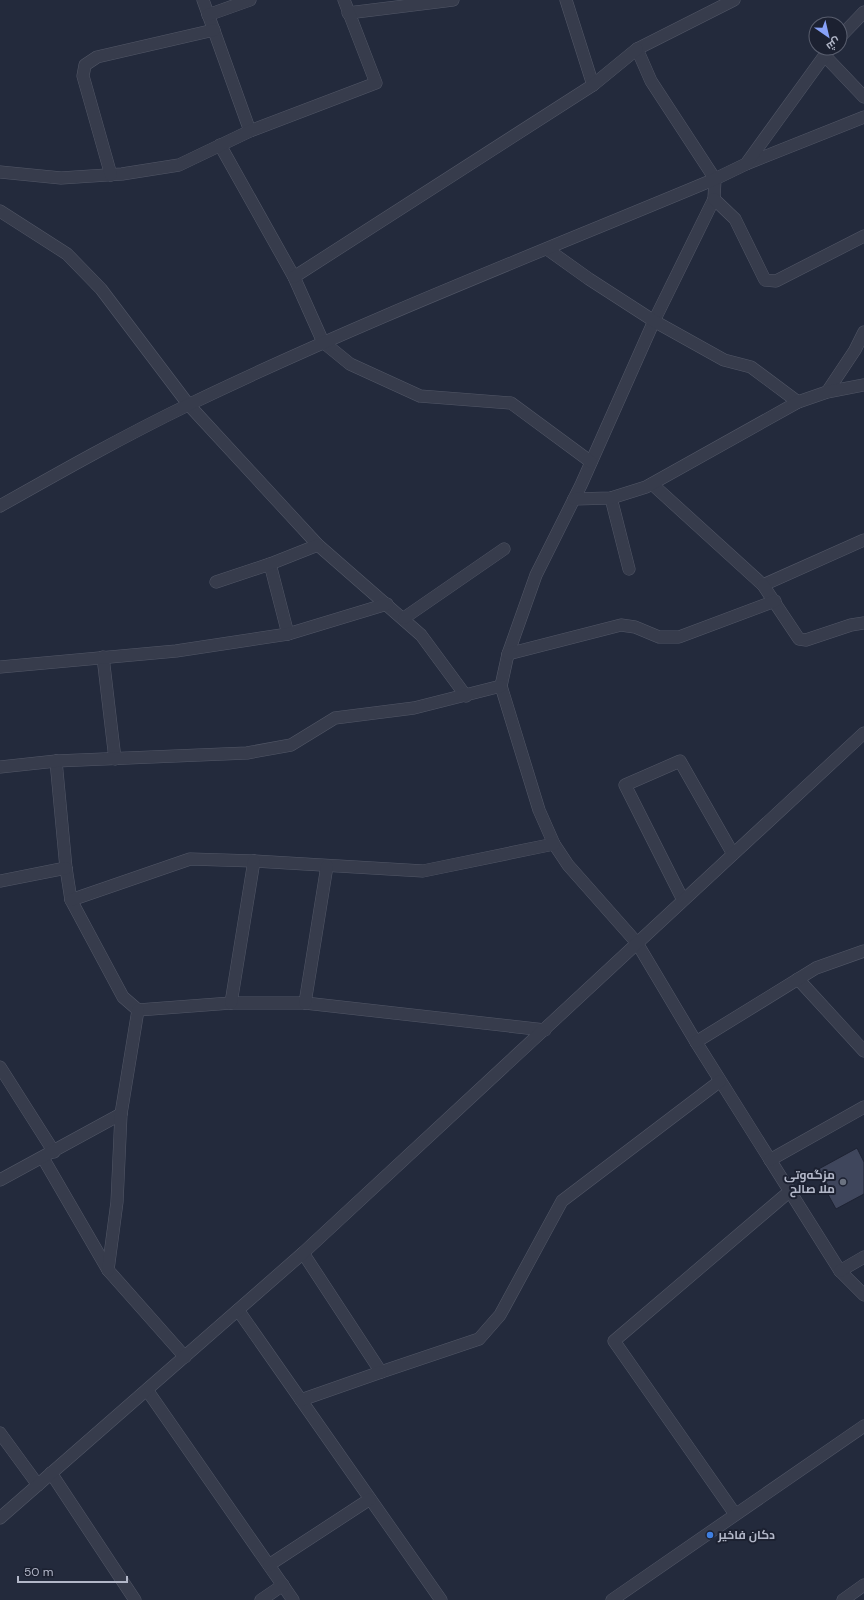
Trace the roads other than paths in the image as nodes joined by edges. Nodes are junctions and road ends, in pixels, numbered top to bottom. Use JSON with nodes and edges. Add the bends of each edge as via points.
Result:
{"nodes":[{"id":1,"x":203,"y":0,"type":"edge"},
{"id":2,"x":250,"y":0,"type":"edge"},
{"id":3,"x":344,"y":0,"type":"edge"},
{"id":4,"x":453,"y":0,"type":"edge"},
{"id":5,"x":566,"y":0,"type":"edge"},
{"id":6,"x":734,"y":0,"type":"edge"},
{"id":7,"x":864,"y":12,"type":"edge"},
{"id":8,"x":348,"y":13,"type":"junction"},
{"id":9,"x":208,"y":15,"type":"junction"},
{"id":10,"x":848,"y":29,"type":"edge"},
{"id":11,"x":214,"y":30,"type":"junction"},
{"id":12,"x":637,"y":50,"type":"junction"},
{"id":13,"x":825,"y":56,"type":"edge"},
{"id":14,"x":831,"y":56,"type":"edge"},
{"id":15,"x":592,"y":84,"type":"junction"},
{"id":16,"x":864,"y":97,"type":"edge"},
{"id":17,"x":864,"y":117,"type":"edge"},
{"id":18,"x":250,"y":131,"type":"junction"},
{"id":19,"x":220,"y":145,"type":"junction"},
{"id":20,"x":746,"y":164,"type":"junction"},
{"id":21,"x":0,"y":172,"type":"edge"},
{"id":22,"x":111,"y":175,"type":"junction"},
{"id":23,"x":714,"y":179,"type":"junction"},
{"id":24,"x":714,"y":199,"type":"junction"},
{"id":25,"x":0,"y":211,"type":"edge"},
{"id":26,"x":864,"y":236,"type":"edge"},
{"id":27,"x":547,"y":249,"type":"junction"},
{"id":28,"x":294,"y":277,"type":"junction"},
{"id":29,"x":654,"y":321,"type":"junction"},
{"id":30,"x":864,"y":332,"type":"edge"},
{"id":31,"x":323,"y":342,"type":"junction"},
{"id":32,"x":864,"y":385,"type":"edge"},
{"id":33,"x":827,"y":392,"type":"junction"},
{"id":34,"x":798,"y":402,"type":"junction"},
{"id":35,"x":188,"y":404,"type":"junction"},
{"id":36,"x":591,"y":462,"type":"junction"},
{"id":37,"x":652,"y":484,"type":"junction"},
{"id":38,"x":611,"y":498,"type":"junction"},
{"id":39,"x":574,"y":499,"type":"junction"},
{"id":40,"x":0,"y":506,"type":"edge"},
{"id":41,"x":864,"y":540,"type":"edge"},
{"id":42,"x":318,"y":545,"type":"junction"},
{"id":43,"x":504,"y":549,"type":"dead end"},
{"id":44,"x":270,"y":564,"type":"junction"},
{"id":45,"x":629,"y":569,"type":"dead end"},
{"id":46,"x":216,"y":582,"type":"dead end"},
{"id":47,"x":763,"y":585,"type":"junction"},
{"id":48,"x":775,"y":601,"type":"junction"},
{"id":49,"x":387,"y":604,"type":"junction"},
{"id":50,"x":404,"y":618,"type":"junction"},
{"id":51,"x":864,"y":623,"type":"edge"},
{"id":52,"x":288,"y":634,"type":"junction"},
{"id":53,"x":508,"y":654,"type":"junction"},
{"id":54,"x":103,"y":657,"type":"junction"},
{"id":55,"x":0,"y":667,"type":"edge"},
{"id":56,"x":500,"y":686,"type":"junction"},
{"id":57,"x":466,"y":696,"type":"junction"},
{"id":58,"x":864,"y":733,"type":"edge"},
{"id":59,"x":114,"y":759,"type":"junction"},
{"id":60,"x":56,"y":761,"type":"junction"},
{"id":61,"x":0,"y":767,"type":"edge"},
{"id":62,"x":554,"y":844,"type":"junction"},
{"id":63,"x":733,"y":854,"type":"junction"},
{"id":64,"x":254,"y":861,"type":"junction"},
{"id":65,"x":327,"y":866,"type":"junction"},
{"id":66,"x":66,"y":868,"type":"junction"},
{"id":67,"x":0,"y":881,"type":"edge"},
{"id":68,"x":71,"y":900,"type":"junction"},
{"id":69,"x":683,"y":900,"type":"junction"},
{"id":70,"x":637,"y":943,"type":"junction"},
{"id":71,"x":864,"y":951,"type":"edge"},
{"id":72,"x":798,"y":979,"type":"junction"},
{"id":73,"x":231,"y":1003,"type":"junction"},
{"id":74,"x":305,"y":1003,"type":"junction"},
{"id":75,"x":138,"y":1010,"type":"junction"},
{"id":76,"x":545,"y":1030,"type":"junction"},
{"id":77,"x":696,"y":1042,"type":"junction"},
{"id":78,"x":864,"y":1051,"type":"edge"},
{"id":79,"x":0,"y":1067,"type":"edge"},
{"id":80,"x":720,"y":1081,"type":"junction"},
{"id":81,"x":864,"y":1107,"type":"edge"},
{"id":82,"x":121,"y":1114,"type":"junction"},
{"id":83,"x":48,"y":1155,"type":"junction"},
{"id":84,"x":770,"y":1160,"type":"junction"},
{"id":85,"x":0,"y":1180,"type":"edge"},
{"id":86,"x":790,"y":1191,"type":"junction"},
{"id":87,"x":303,"y":1253,"type":"junction"},
{"id":88,"x":864,"y":1257,"type":"edge"},
{"id":89,"x":108,"y":1270,"type":"junction"},
{"id":90,"x":840,"y":1271,"type":"junction"},
{"id":91,"x":864,"y":1295,"type":"edge"},
{"id":92,"x":238,"y":1310,"type":"junction"},
{"id":93,"x":184,"y":1357,"type":"junction"},
{"id":94,"x":381,"y":1372,"type":"junction"},
{"id":95,"x":147,"y":1390,"type":"junction"},
{"id":96,"x":301,"y":1400,"type":"junction"},
{"id":97,"x":864,"y":1426,"type":"edge"},
{"id":98,"x":0,"y":1433,"type":"edge"},
{"id":99,"x":51,"y":1473,"type":"junction"},
{"id":100,"x":38,"y":1485,"type":"junction"},
{"id":101,"x":370,"y":1499,"type":"junction"},
{"id":102,"x":735,"y":1514,"type":"junction"},
{"id":103,"x":0,"y":1518,"type":"edge"},
{"id":104,"x":269,"y":1565,"type":"junction"},
{"id":105,"x":282,"y":1585,"type":"junction"},
{"id":106,"x":864,"y":1585,"type":"edge"},
{"id":107,"x":135,"y":1600,"type":"edge"},
{"id":108,"x":261,"y":1600,"type":"edge"},
{"id":109,"x":293,"y":1600,"type":"edge"},
{"id":110,"x":441,"y":1600,"type":"edge"},
{"id":111,"x":612,"y":1600,"type":"edge"},
{"id":112,"x":843,"y":1600,"type":"edge"}],
"edges":[{"from":1,"to":9,"type":"street"},
{"from":2,"to":9,"type":"street"},
{"from":3,"to":8,"type":"street"},
{"from":4,"to":8,"type":"street"},
{"from":5,"to":15,"type":"street"},
{"from":6,"to":12,"type":"street"},
{"from":7,"to":10,"type":"street"},
{"from":8,"to":18,"type":"street","via":[[376,83]]},
{"from":9,"to":11,"type":"street"},
{"from":11,"to":18,"type":"street"},
{"from":11,"to":22,"type":"street","via":[[97,57],[85,65],[83,76]]},
{"from":12,"to":15,"type":"street"},
{"from":12,"to":23,"type":"street","via":[[651,81]]},
{"from":13,"to":20,"type":"street"},
{"from":14,"to":16,"type":"street"},
{"from":15,"to":28,"type":"street"},
{"from":17,"to":20,"type":"street"},
{"from":18,"to":19,"type":"street"},
{"from":19,"to":22,"type":"street","via":[[180,165]]},
{"from":19,"to":28,"type":"street"},
{"from":20,"to":23,"type":"street"},
{"from":21,"to":22,"type":"street","via":[[61,178]]},
{"from":23,"to":24,"type":"street"},
{"from":23,"to":27,"type":"street"},
{"from":24,"to":26,"type":"street","via":[[735,219],[765,280],[776,281]]},
{"from":24,"to":29,"type":"street"},
{"from":25,"to":35,"type":"street","via":[[67,254],[101,289]]},
{"from":27,"to":29,"type":"street"},
{"from":27,"to":31,"type":"street"},
{"from":28,"to":31,"type":"street"},
{"from":29,"to":34,"type":"street","via":[[724,360],[751,367]]},
{"from":29,"to":36,"type":"street"},
{"from":30,"to":33,"type":"street"},
{"from":31,"to":35,"type":"street"},
{"from":31,"to":36,"type":"street","via":[[350,364],[420,396],[511,403]]},
{"from":32,"to":33,"type":"street"},
{"from":33,"to":34,"type":"street"},
{"from":34,"to":37,"type":"street"},
{"from":35,"to":40,"type":"street","via":[[130,433]]},
{"from":35,"to":42,"type":"street"},
{"from":36,"to":39,"type":"street"},
{"from":37,"to":38,"type":"street"},
{"from":37,"to":47,"type":"street"},
{"from":38,"to":39,"type":"street"},
{"from":38,"to":45,"type":"street"},
{"from":39,"to":53,"type":"street","via":[[536,575]]},
{"from":41,"to":47,"type":"street"},
{"from":42,"to":44,"type":"street"},
{"from":42,"to":49,"type":"street"},
{"from":43,"to":50,"type":"street"},
{"from":44,"to":46,"type":"street"},
{"from":44,"to":52,"type":"street"},
{"from":47,"to":48,"type":"street"},
{"from":48,"to":51,"type":"street","via":[[798,639],[806,640],[851,624]]},
{"from":48,"to":53,"type":"street","via":[[679,637],[659,637],[634,627],[621,625]]},
{"from":49,"to":50,"type":"street"},
{"from":49,"to":52,"type":"street"},
{"from":50,"to":57,"type":"street","via":[[421,634]]},
{"from":52,"to":54,"type":"street","via":[[176,651]]},
{"from":53,"to":56,"type":"street"},
{"from":54,"to":55,"type":"street"},
{"from":54,"to":59,"type":"street"},
{"from":56,"to":57,"type":"street"},
{"from":56,"to":62,"type":"street","via":[[539,810]]},
{"from":57,"to":59,"type":"street","via":[[414,708],[335,718],[291,745],[247,753]]},
{"from":58,"to":63,"type":"street"},
{"from":59,"to":60,"type":"street"},
{"from":60,"to":61,"type":"street"},
{"from":60,"to":66,"type":"street"},
{"from":62,"to":65,"type":"street","via":[[423,871]]},
{"from":62,"to":70,"type":"street","via":[[568,865]]},
{"from":63,"to":69,"type":"street"},
{"from":63,"to":69,"type":"street","via":[[680,761],[625,785]]},
{"from":64,"to":65,"type":"street"},
{"from":64,"to":68,"type":"street","via":[[190,859]]},
{"from":64,"to":73,"type":"street"},
{"from":65,"to":74,"type":"street"},
{"from":66,"to":67,"type":"street"},
{"from":66,"to":68,"type":"street"},
{"from":68,"to":75,"type":"street","via":[[123,997]]},
{"from":69,"to":70,"type":"street"},
{"from":70,"to":76,"type":"street"},
{"from":70,"to":77,"type":"street"},
{"from":71,"to":72,"type":"street","via":[[816,968]]},
{"from":72,"to":77,"type":"street"},
{"from":72,"to":78,"type":"street"},
{"from":73,"to":74,"type":"street"},
{"from":73,"to":75,"type":"street"},
{"from":74,"to":76,"type":"street"},
{"from":75,"to":82,"type":"street"},
{"from":76,"to":87,"type":"street"},
{"from":77,"to":80,"type":"street"},
{"from":79,"to":83,"type":"street"},
{"from":80,"to":84,"type":"street"},
{"from":80,"to":94,"type":"street","via":[[562,1201],[500,1315],[479,1339]]},
{"from":81,"to":84,"type":"street"},
{"from":82,"to":83,"type":"street"},
{"from":82,"to":89,"type":"street","via":[[117,1202]]},
{"from":83,"to":85,"type":"street"},
{"from":83,"to":89,"type":"street"},
{"from":84,"to":86,"type":"street"},
{"from":86,"to":90,"type":"street"},
{"from":86,"to":102,"type":"street","via":[[614,1341]]},
{"from":87,"to":92,"type":"street"},
{"from":87,"to":94,"type":"street"},
{"from":88,"to":90,"type":"street"},
{"from":89,"to":93,"type":"street"},
{"from":90,"to":91,"type":"street"},
{"from":92,"to":93,"type":"street"},
{"from":92,"to":96,"type":"street"},
{"from":93,"to":95,"type":"street"},
{"from":94,"to":96,"type":"street"},
{"from":95,"to":99,"type":"street"},
{"from":95,"to":104,"type":"street"},
{"from":96,"to":101,"type":"street"},
{"from":97,"to":102,"type":"street"},
{"from":98,"to":100,"type":"street"},
{"from":99,"to":100,"type":"street"},
{"from":99,"to":107,"type":"street"},
{"from":100,"to":103,"type":"street"},
{"from":101,"to":104,"type":"street"},
{"from":101,"to":110,"type":"street"},
{"from":102,"to":111,"type":"street"},
{"from":104,"to":105,"type":"street"},
{"from":105,"to":108,"type":"street"},
{"from":105,"to":109,"type":"street"},
{"from":106,"to":112,"type":"street"}]}
